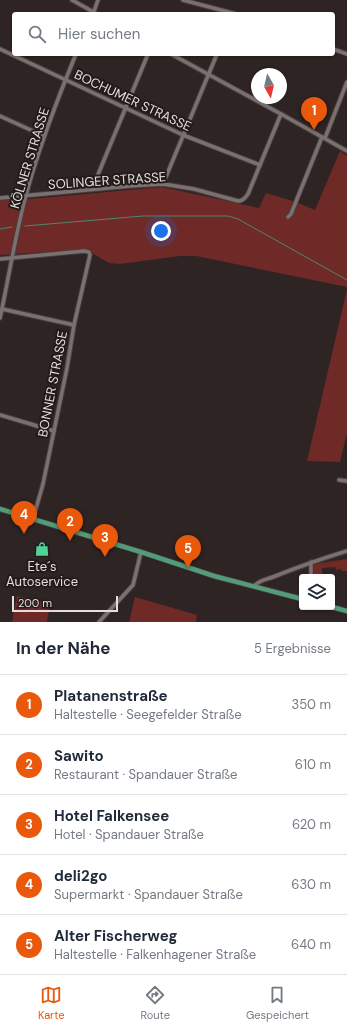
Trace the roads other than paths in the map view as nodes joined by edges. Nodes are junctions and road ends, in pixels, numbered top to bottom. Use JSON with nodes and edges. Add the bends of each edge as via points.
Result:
{"nodes":[{"id":1,"x":72,"y":0,"type":"edge"},
{"id":2,"x":98,"y":0,"type":"edge"},
{"id":3,"x":183,"y":0,"type":"edge"},
{"id":4,"x":93,"y":12,"type":"edge"},
{"id":5,"x":95,"y":12,"type":"edge"},
{"id":6,"x":227,"y":12,"type":"edge"},
{"id":7,"x":0,"y":49,"type":"edge"},
{"id":8,"x":335,"y":50,"type":"edge"},
{"id":9,"x":347,"y":54,"type":"edge"},
{"id":10,"x":12,"y":55,"type":"edge"},
{"id":11,"x":15,"y":56,"type":"edge"},
{"id":12,"x":75,"y":56,"type":"edge"},
{"id":13,"x":147,"y":56,"type":"edge"},
{"id":14,"x":174,"y":56,"type":"edge"},
{"id":15,"x":216,"y":56,"type":"edge"},
{"id":16,"x":208,"y":75,"type":"junction"},
{"id":17,"x":66,"y":80,"type":"junction"},
{"id":18,"x":347,"y":82,"type":"edge"},
{"id":19,"x":125,"y":108,"type":"junction"},
{"id":20,"x":281,"y":114,"type":"junction"},
{"id":21,"x":0,"y":116,"type":"edge"},
{"id":22,"x":183,"y":135,"type":"junction"},
{"id":23,"x":44,"y":136,"type":"junction"},
{"id":24,"x":324,"y":138,"type":"junction"},
{"id":25,"x":347,"y":151,"type":"edge"},
{"id":26,"x":260,"y":165,"type":"junction"},
{"id":27,"x":163,"y":184,"type":"junction"},
{"id":28,"x":92,"y":189,"type":"junction"},
{"id":29,"x":26,"y":196,"type":"junction"},
{"id":30,"x":0,"y":198,"type":"edge"},
{"id":31,"x":288,"y":217,"type":"dead end"},
{"id":32,"x":12,"y":258,"type":"junction"},
{"id":33,"x":0,"y":259,"type":"edge"},
{"id":34,"x":2,"y":309,"type":"junction"},
{"id":35,"x":0,"y":318,"type":"edge"},
{"id":36,"x":74,"y":325,"type":"junction"},
{"id":37,"x":0,"y":415,"type":"edge"},
{"id":38,"x":54,"y":431,"type":"junction"},
{"id":39,"x":339,"y":480,"type":"dead end"},
{"id":40,"x":347,"y":481,"type":"edge"},
{"id":41,"x":0,"y":510,"type":"edge"},
{"id":42,"x":33,"y":519,"type":"junction"},
{"id":43,"x":347,"y":551,"type":"edge"},
{"id":44,"x":142,"y":552,"type":"junction"},
{"id":45,"x":311,"y":562,"type":"junction"},
{"id":46,"x":311,"y":574,"type":"edge"},
{"id":47,"x":254,"y":586,"type":"junction"},
{"id":48,"x":299,"y":598,"type":"edge"},
{"id":49,"x":335,"y":608,"type":"edge"},
{"id":50,"x":347,"y":611,"type":"edge"},
{"id":51,"x":99,"y":622,"type":"edge"}],
"edges":[{"from":1,"to":4,"type":"street"},
{"from":2,"to":5,"type":"street"},
{"from":3,"to":6,"type":"street"},
{"from":7,"to":10,"type":"street","name":"BOCHUMER STRASSE"},
{"from":8,"to":9,"type":"street"},
{"from":11,"to":17,"type":"street","name":"BOCHUMER STRASSE"},
{"from":12,"to":17,"type":"street","name":"KÖLNER STRASSE"},
{"from":13,"to":19,"type":"street"},
{"from":14,"to":16,"type":"street"},
{"from":15,"to":16,"type":"street"},
{"from":16,"to":20,"type":"street"},
{"from":16,"to":22,"type":"street"},
{"from":17,"to":19,"type":"street","name":"BOCHUMER STRASSE"},
{"from":17,"to":23,"type":"street","name":"KÖLNER STRASSE"},
{"from":18,"to":24,"type":"street"},
{"from":19,"to":22,"type":"street","name":"BOCHUMER STRASSE"},
{"from":19,"to":28,"type":"street"},
{"from":20,"to":24,"type":"street"},
{"from":20,"to":26,"type":"street"},
{"from":21,"to":23,"type":"street"},
{"from":22,"to":26,"type":"street","name":"BOCHUMER STRASSE"},
{"from":22,"to":27,"type":"street"},
{"from":23,"to":29,"type":"street","name":"KÖLNER STRASSE"},
{"from":24,"to":25,"type":"street"},
{"from":24,"to":31,"type":"street"},
{"from":26,"to":27,"type":"street","name":"SOLINGER STRASSE","via":[[248,194],[242,201]]},
{"from":27,"to":28,"type":"street","name":"SOLINGER STRASSE"},
{"from":28,"to":29,"type":"street","name":"SOLINGER STRASSE"},
{"from":29,"to":30,"type":"street","name":"SOLINGER STRASSE"},
{"from":29,"to":32,"type":"street","name":"KÖLNER STRASSE"},
{"from":32,"to":33,"type":"street"},
{"from":32,"to":34,"type":"street","name":"KÖLNER STRASSE"},
{"from":32,"to":36,"type":"street","name":"BONNER STRASSE","via":[[89,252]]},
{"from":34,"to":35,"type":"street","name":"KÖLNER STRASSE"},
{"from":34,"to":36,"type":"street"},
{"from":36,"to":38,"type":"street","name":"BONNER STRASSE"},
{"from":37,"to":38,"type":"street"},
{"from":38,"to":42,"type":"street","name":"BONNER STRASSE"},
{"from":39,"to":40,"type":"street"},
{"from":41,"to":42,"type":"main road"},
{"from":42,"to":44,"type":"main road"},
{"from":43,"to":45,"type":"street"},
{"from":44,"to":47,"type":"main road","via":[[214,576]]},
{"from":44,"to":51,"type":"street","via":[[133,585]]},
{"from":45,"to":46,"type":"street"},
{"from":45,"to":47,"type":"street","via":[[258,582]]},
{"from":47,"to":48,"type":"main road"},
{"from":49,"to":50,"type":"main road"}]}
